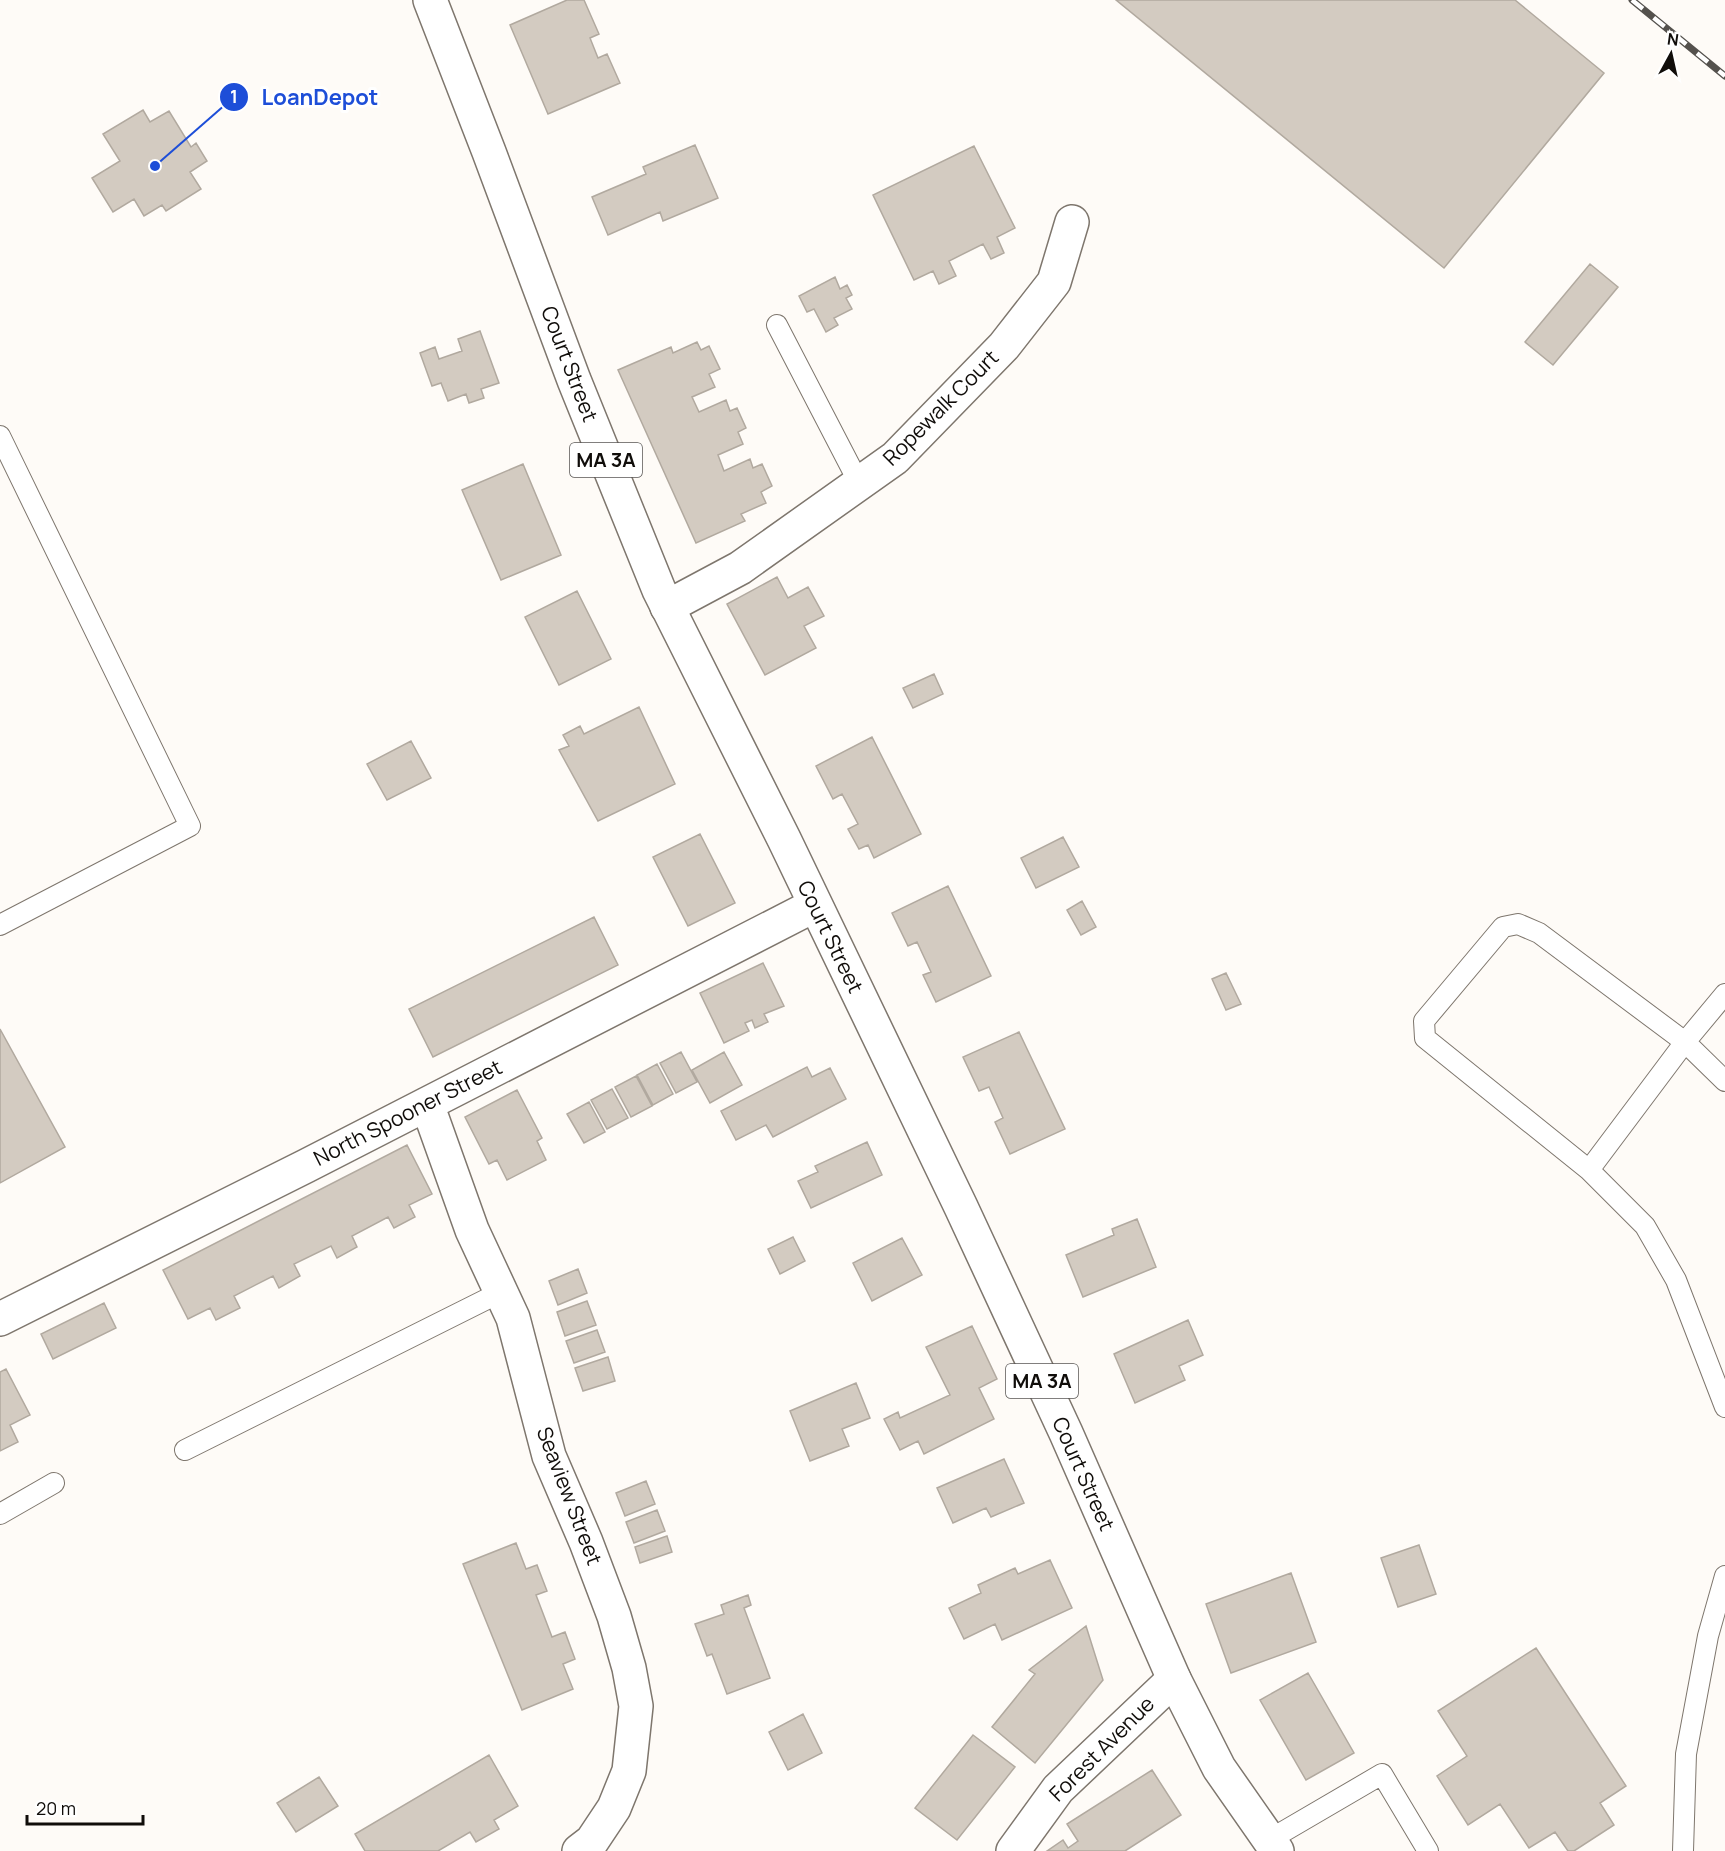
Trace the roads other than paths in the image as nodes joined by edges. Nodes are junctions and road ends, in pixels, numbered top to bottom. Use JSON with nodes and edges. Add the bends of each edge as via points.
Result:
{"nodes":[{"id":1,"x":430,"y":0,"type":"edge"},
{"id":2,"x":1072,"y":222,"type":"dead end"},
{"id":3,"x":777,"y":325,"type":"dead end"},
{"id":4,"x":2,"y":443,"type":"edge"},
{"id":5,"x":859,"y":483,"type":"junction"},
{"id":6,"x":667,"y":607,"type":"junction"},
{"id":7,"x":815,"y":905,"type":"junction"},
{"id":8,"x":0,"y":926,"type":"edge"},
{"id":9,"x":1725,"y":994,"type":"edge"},
{"id":10,"x":1685,"y":1042,"type":"junction"},
{"id":11,"x":1725,"y":1081,"type":"edge"},
{"id":12,"x":427,"y":1104,"type":"junction"},
{"id":13,"x":1589,"y":1170,"type":"junction"},
{"id":14,"x":501,"y":1292,"type":"junction"},
{"id":15,"x":0,"y":1318,"type":"edge"},
{"id":16,"x":1725,"y":1407,"type":"edge"},
{"id":17,"x":185,"y":1450,"type":"dead end"},
{"id":18,"x":54,"y":1483,"type":"dead end"},
{"id":19,"x":0,"y":1514,"type":"edge"},
{"id":20,"x":1725,"y":1576,"type":"edge"},
{"id":21,"x":1174,"y":1679,"type":"junction"},
{"id":22,"x":1273,"y":1845,"type":"edge"},
{"id":23,"x":579,"y":1851,"type":"edge"},
{"id":24,"x":1013,"y":1851,"type":"edge"},
{"id":25,"x":1428,"y":1851,"type":"edge"},
{"id":26,"x":1683,"y":1851,"type":"edge"}],
"edges":[{"from":1,"to":6,"type":"street","name":"Court Street","number":"MA 3A","via":[[574,380]]},
{"from":2,"to":5,"type":"street","name":"Ropewalk Court","via":[[1054,282],[1004,346],[895,458]]},
{"from":3,"to":5,"type":"lane"},
{"from":4,"to":8,"type":"lane","via":[[190,826]]},
{"from":5,"to":6,"type":"street","name":"Ropewalk Court","via":[[740,568]]},
{"from":6,"to":7,"type":"street","name":"Court Street","number":"MA 3A"},
{"from":7,"to":12,"type":"street","name":"North Spooner Street"},
{"from":7,"to":21,"type":"street","name":"Court Street","number":"MA 3A","via":[[1051,1400]]},
{"from":9,"to":10,"type":"lane"},
{"from":10,"to":11,"type":"lane"},
{"from":10,"to":13,"type":"lane"},
{"from":10,"to":13,"type":"lane","via":[[1539,933],[1518,924],[1503,927],[1424,1021],[1425,1038]]},
{"from":12,"to":14,"type":"street","name":"Seaview Street","via":[[472,1230]]},
{"from":12,"to":15,"type":"street","name":"North Spooner Street"},
{"from":13,"to":16,"type":"lane","via":[[1645,1226],[1656,1244],[1676,1280]]},
{"from":14,"to":17,"type":"lane"},
{"from":14,"to":23,"type":"street","name":"Seaview Street","via":[[513,1318],[549,1456],[614,1616],[636,1706],[629,1771],[614,1808],[592,1841]]},
{"from":18,"to":19,"type":"lane"},
{"from":20,"to":26,"type":"lane","via":[[1708,1636],[1686,1754]]},
{"from":21,"to":22,"type":"street","name":"Court Street","number":"MA 3A","via":[[1219,1768]]},
{"from":21,"to":24,"type":"street","name":"Forest Avenue","via":[[1058,1789]]},
{"from":22,"to":25,"type":"lane","via":[[1382,1774]]}]}
